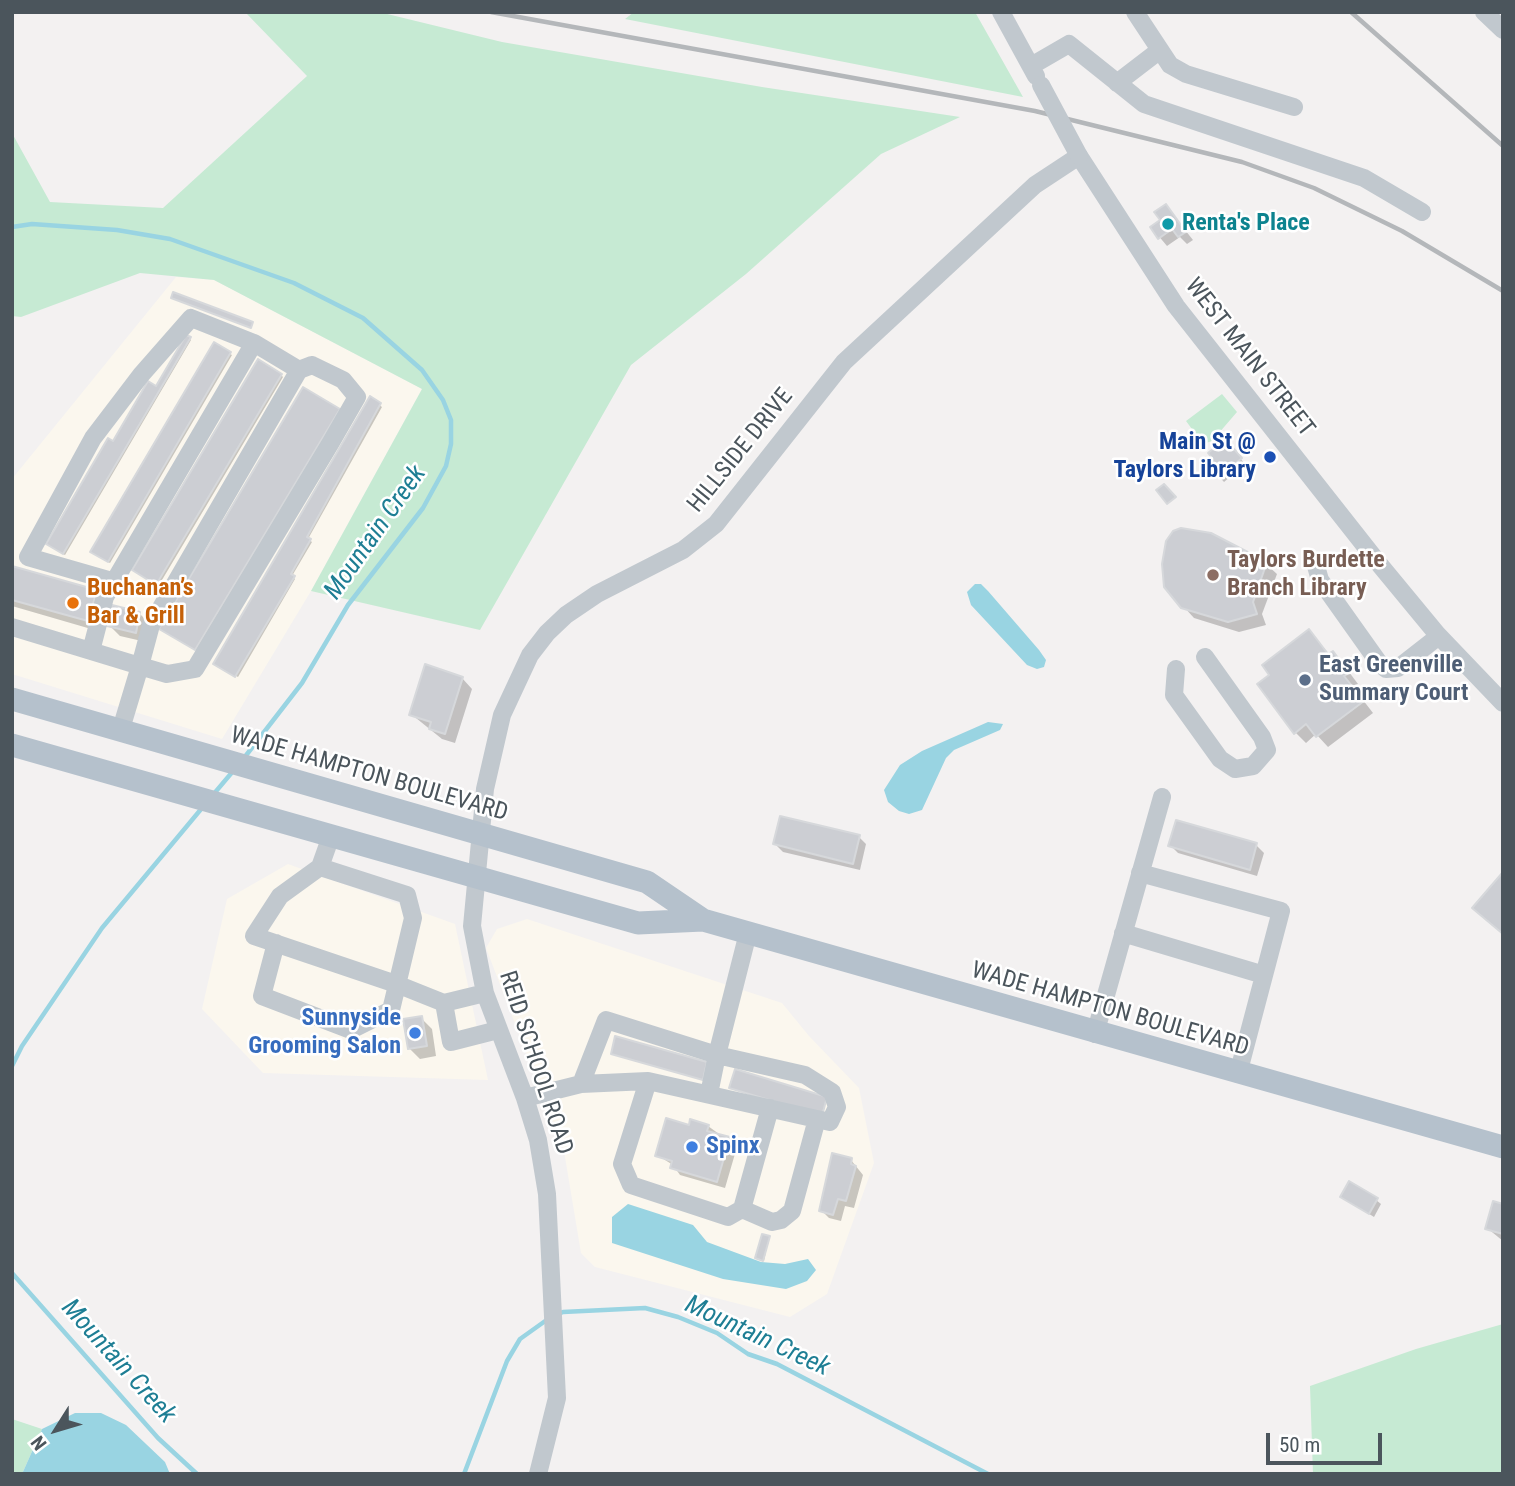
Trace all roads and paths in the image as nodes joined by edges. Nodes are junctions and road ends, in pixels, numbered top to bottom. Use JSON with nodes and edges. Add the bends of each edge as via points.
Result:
{"nodes":[{"id":1,"x":1001,"y":12,"type":"edge"},
{"id":2,"x":1135,"y":12,"type":"edge"},
{"id":3,"x":1484,"y":12,"type":"edge"},
{"id":4,"x":1502,"y":26,"type":"edge"},
{"id":5,"x":1160,"y":50,"type":"junction"},
{"id":6,"x":1031,"y":66,"type":"junction"},
{"id":7,"x":1117,"y":83,"type":"junction"},
{"id":8,"x":1293,"y":107,"type":"dead end"},
{"id":9,"x":1079,"y":156,"type":"junction"},
{"id":10,"x":1422,"y":212,"type":"dead end"},
{"id":11,"x":254,"y":343,"type":"junction"},
{"id":12,"x":299,"y":370,"type":"junction"},
{"id":13,"x":1317,"y":566,"type":"dead end"},
{"id":14,"x":115,"y":582,"type":"junction"},
{"id":15,"x":12,"y":627,"type":"edge"},
{"id":16,"x":1439,"y":636,"type":"junction"},
{"id":17,"x":91,"y":651,"type":"junction"},
{"id":18,"x":1205,"y":657,"type":"dead end"},
{"id":19,"x":140,"y":666,"type":"junction"},
{"id":20,"x":1176,"y":669,"type":"dead end"},
{"id":21,"x":12,"y":699,"type":"edge"},
{"id":22,"x":1503,"y":703,"type":"edge"},
{"id":23,"x":121,"y":729,"type":"junction"},
{"id":24,"x":12,"y":745,"type":"edge"},
{"id":25,"x":1162,"y":796,"type":"dead end"},
{"id":26,"x":480,"y":834,"type":"junction"},
{"id":27,"x":331,"y":836,"type":"junction"},
{"id":28,"x":320,"y":867,"type":"junction"},
{"id":29,"x":1140,"y":873,"type":"junction"},
{"id":30,"x":476,"y":878,"type":"junction"},
{"id":31,"x":703,"y":920,"type":"junction"},
{"id":32,"x":748,"y":933,"type":"junction"},
{"id":33,"x":1123,"y":933,"type":"junction"},
{"id":34,"x":276,"y":943,"type":"junction"},
{"id":35,"x":1264,"y":975,"type":"junction"},
{"id":36,"x":399,"y":985,"type":"junction"},
{"id":37,"x":485,"y":993,"type":"junction"},
{"id":38,"x":444,"y":1003,"type":"junction"},
{"id":39,"x":498,"y":1030,"type":"junction"},
{"id":40,"x":1095,"y":1034,"type":"junction"},
{"id":41,"x":717,"y":1055,"type":"junction"},
{"id":42,"x":1238,"y":1074,"type":"junction"},
{"id":43,"x":648,"y":1081,"type":"junction"},
{"id":44,"x":581,"y":1084,"type":"junction"},
{"id":45,"x":709,"y":1094,"type":"junction"},
{"id":46,"x":525,"y":1098,"type":"junction"},
{"id":47,"x":770,"y":1108,"type":"junction"},
{"id":48,"x":817,"y":1119,"type":"junction"},
{"id":49,"x":1503,"y":1147,"type":"edge"},
{"id":50,"x":742,"y":1209,"type":"junction"},
{"id":51,"x":538,"y":1474,"type":"edge"}],
"edges":[{"from":1,"to":6,"type":"street","name":"WEST MAIN STREET"},
{"from":2,"to":5,"type":"street"},
{"from":3,"to":4,"type":"street"},
{"from":5,"to":7,"type":"street"},
{"from":5,"to":8,"type":"street","via":[[1170,65],[1186,74]]},
{"from":6,"to":7,"type":"street","via":[[1069,44]]},
{"from":6,"to":9,"type":"street","name":"WEST MAIN STREET","bridge":true},
{"from":7,"to":10,"type":"street","via":[[1144,104],[1364,177]]},
{"from":9,"to":16,"type":"street","name":"WEST MAIN STREET","via":[[1175,306]]},
{"from":9,"to":26,"type":"street","name":"HILLSIDE DRIVE","via":[[1035,185],[844,362],[727,512],[702,536],[597,594],[547,633],[530,654],[502,715]]},
{"from":11,"to":12,"type":"street"},
{"from":11,"to":14,"type":"street"},
{"from":11,"to":14,"type":"street","via":[[191,318],[93,438],[29,557]]},
{"from":12,"to":19,"type":"street","via":[[151,625]]},
{"from":12,"to":19,"type":"street","via":[[312,365],[342,380],[357,397],[195,669],[167,674]]},
{"from":13,"to":16,"type":"street","via":[[1320,580],[1386,668],[1402,665]]},
{"from":14,"to":17,"type":"street","via":[[105,597]]},
{"from":15,"to":17,"type":"street"},
{"from":16,"to":22,"type":"street","name":"WEST MAIN STREET"},
{"from":17,"to":19,"type":"street"},
{"from":18,"to":20,"type":"street","via":[[1262,737],[1267,750],[1253,766],[1235,769],[1220,759],[1174,695]]},
{"from":19,"to":23,"type":"street"},
{"from":21,"to":23,"type":"main road","name":"WADE HAMPTON BOULEVARD"},
{"from":23,"to":26,"type":"main road","name":"WADE HAMPTON BOULEVARD"},
{"from":24,"to":27,"type":"main road","name":"WADE HAMPTON BOULEVARD"},
{"from":25,"to":29,"type":"street"},
{"from":26,"to":30,"type":"street","name":"REID SCHOOL ROAD"},
{"from":26,"to":31,"type":"main road","name":"WADE HAMPTON BOULEVARD","via":[[647,882]]},
{"from":27,"to":28,"type":"street"},
{"from":27,"to":30,"type":"main road","name":"WADE HAMPTON BOULEVARD"},
{"from":28,"to":34,"type":"street","via":[[280,897],[254,936]]},
{"from":28,"to":36,"type":"street","via":[[407,895],[413,918]]},
{"from":29,"to":33,"type":"street"},
{"from":29,"to":35,"type":"street","via":[[1281,911]]},
{"from":30,"to":31,"type":"main road","name":"WADE HAMPTON BOULEVARD","via":[[638,923]]},
{"from":30,"to":37,"type":"street","name":"REID SCHOOL ROAD","via":[[472,926]]},
{"from":31,"to":32,"type":"main road","name":"WADE HAMPTON BOULEVARD"},
{"from":32,"to":40,"type":"main road","name":"WADE HAMPTON BOULEVARD"},
{"from":32,"to":41,"type":"street"},
{"from":33,"to":35,"type":"street"},
{"from":33,"to":40,"type":"street"},
{"from":34,"to":36,"type":"street"},
{"from":34,"to":36,"type":"street","via":[[262,996],[351,1030],[391,1010]]},
{"from":35,"to":42,"type":"street"},
{"from":36,"to":38,"type":"street"},
{"from":37,"to":38,"type":"street"},
{"from":37,"to":39,"type":"street","name":"REID SCHOOL ROAD"},
{"from":38,"to":39,"type":"street","via":[[451,1042]]},
{"from":39,"to":46,"type":"street","name":"REID SCHOOL ROAD"},
{"from":40,"to":42,"type":"main road","name":"WADE HAMPTON BOULEVARD"},
{"from":41,"to":44,"type":"street","via":[[606,1020]]},
{"from":41,"to":45,"type":"street"},
{"from":41,"to":48,"type":"street","via":[[805,1074],[832,1092],[837,1107],[830,1122]]},
{"from":42,"to":49,"type":"main road","name":"WADE HAMPTON BOULEVARD"},
{"from":43,"to":44,"type":"street"},
{"from":43,"to":45,"type":"street"},
{"from":43,"to":50,"type":"street","via":[[622,1164],[631,1185],[728,1217]]},
{"from":44,"to":46,"type":"street"},
{"from":45,"to":47,"type":"street"},
{"from":46,"to":51,"type":"street","name":"REID SCHOOL ROAD","via":[[544,1167],[556,1367],[553,1421]]},
{"from":47,"to":48,"type":"street"},
{"from":47,"to":50,"type":"street"},
{"from":48,"to":50,"type":"street","via":[[792,1211],[772,1222]]}]}
